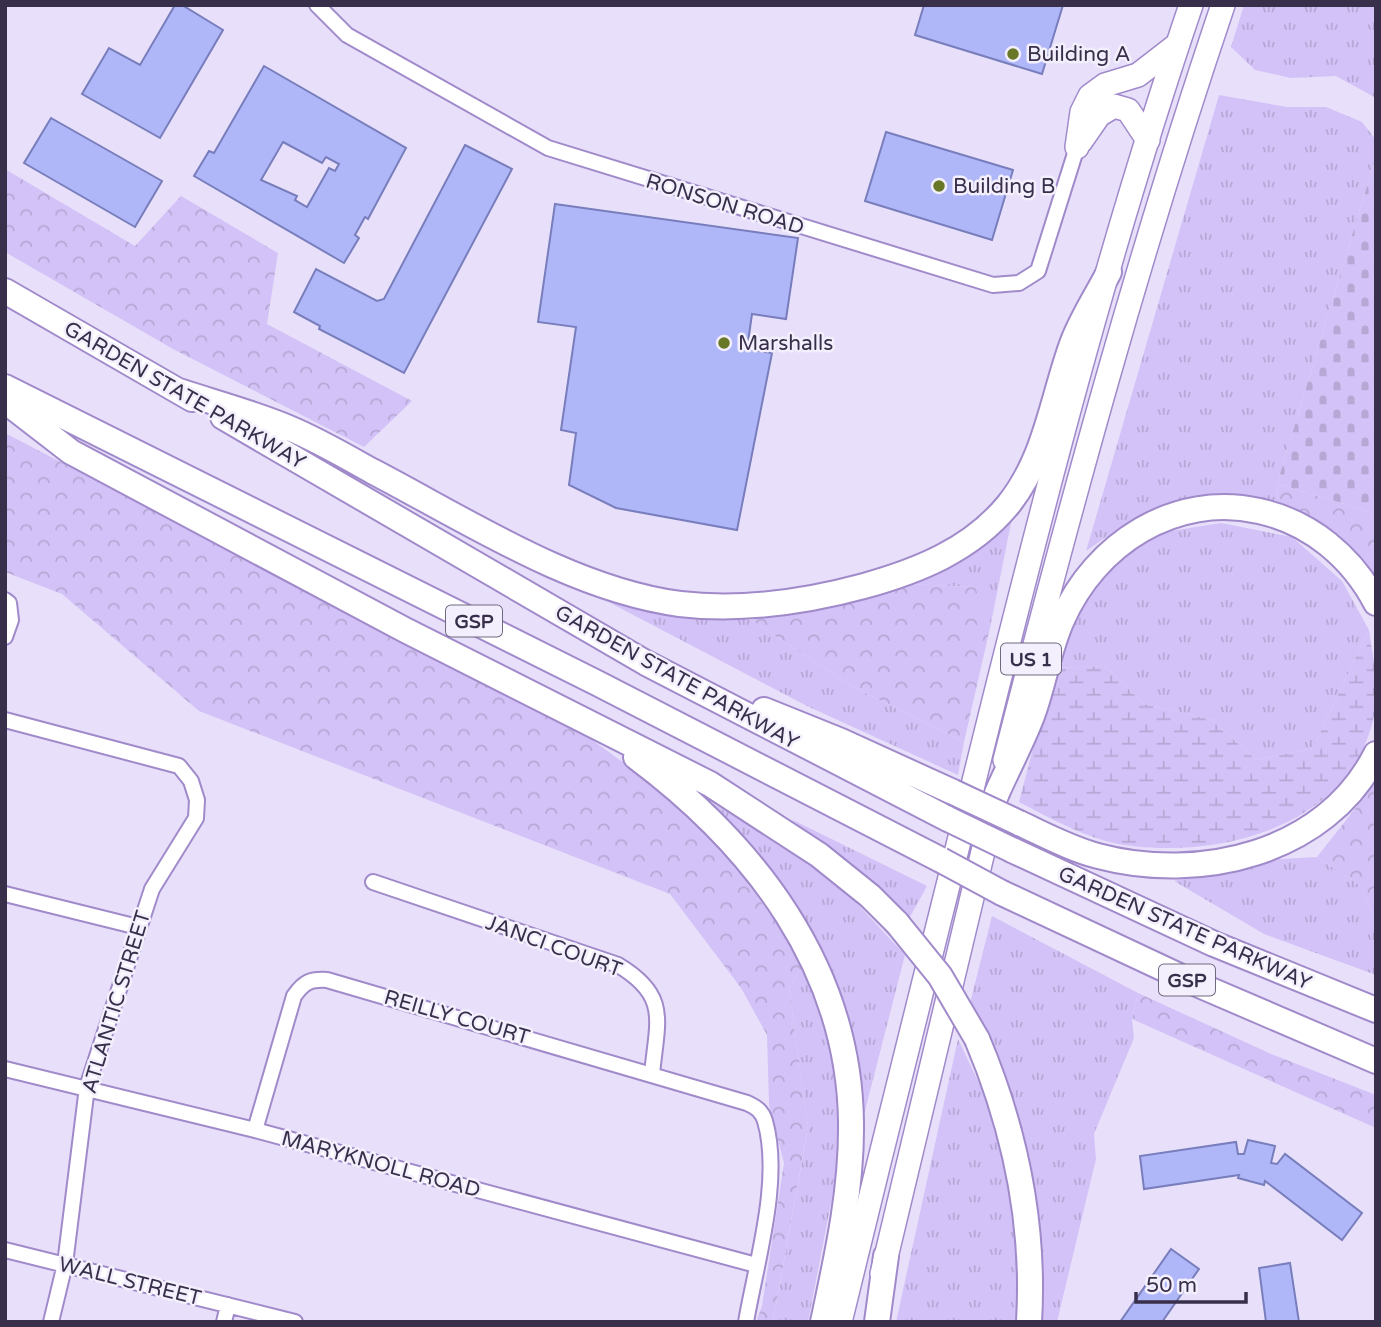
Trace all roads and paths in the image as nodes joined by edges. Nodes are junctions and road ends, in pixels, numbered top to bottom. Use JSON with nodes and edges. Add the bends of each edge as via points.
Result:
{"nodes":[{"id":1,"x":317,"y":5,"type":"edge"},
{"id":2,"x":1191,"y":5,"type":"edge"},
{"id":3,"x":1223,"y":5,"type":"edge"},
{"id":4,"x":1178,"y":44,"type":"junction"},
{"id":5,"x":1148,"y":140,"type":"junction"},
{"id":6,"x":1077,"y":147,"type":"junction"},
{"id":7,"x":1109,"y":272,"type":"junction"},
{"id":8,"x":5,"y":291,"type":"edge"},
{"id":9,"x":5,"y":387,"type":"edge"},
{"id":10,"x":179,"y":391,"type":"junction"},
{"id":11,"x":5,"y":401,"type":"edge"},
{"id":12,"x":5,"y":600,"type":"edge"},
{"id":13,"x":1376,"y":603,"type":"edge"},
{"id":14,"x":5,"y":637,"type":"edge"},
{"id":15,"x":646,"y":663,"type":"junction"},
{"id":16,"x":5,"y":720,"type":"edge"},
{"id":17,"x":605,"y":732,"type":"junction"},
{"id":18,"x":1376,"y":754,"type":"edge"},
{"id":19,"x":997,"y":793,"type":"junction"},
{"id":20,"x":373,"y":882,"type":"dead end"},
{"id":21,"x":5,"y":894,"type":"edge"},
{"id":22,"x":138,"y":927,"type":"junction"},
{"id":23,"x":1376,"y":1010,"type":"edge"},
{"id":24,"x":1376,"y":1060,"type":"edge"},
{"id":25,"x":5,"y":1069,"type":"edge"},
{"id":26,"x":652,"y":1074,"type":"junction"},
{"id":27,"x":86,"y":1087,"type":"junction"},
{"id":28,"x":255,"y":1130,"type":"junction"},
{"id":29,"x":5,"y":1250,"type":"edge"},
{"id":30,"x":886,"y":1256,"type":"joint"},
{"id":31,"x":65,"y":1264,"type":"junction"},
{"id":32,"x":756,"y":1265,"type":"junction"},
{"id":33,"x":229,"y":1305,"type":"junction"},
{"id":34,"x":51,"y":1322,"type":"edge"},
{"id":35,"x":224,"y":1322,"type":"edge"},
{"id":36,"x":295,"y":1322,"type":"edge"},
{"id":37,"x":746,"y":1322,"type":"edge"},
{"id":38,"x":823,"y":1322,"type":"edge"},
{"id":39,"x":841,"y":1322,"type":"edge"},
{"id":40,"x":874,"y":1322,"type":"edge"},
{"id":41,"x":1029,"y":1322,"type":"edge"}],
"edges":[{"from":1,"to":6,"type":"street","name":"RONSON ROAD","via":[[348,34],[548,148],[993,285],[1019,283],[1038,271]]},
{"from":2,"to":4,"type":"highway","number":"US 1"},
{"from":3,"to":19,"type":"highway","number":"US 1","via":[[1103,394]]},
{"from":4,"to":5,"type":"highway","number":"US 1"},
{"from":4,"to":6,"type":"highway","via":[[1138,75],[1090,96],[1082,112]]},
{"from":5,"to":6,"type":"highway","via":[[1128,110],[1114,106],[1099,115]]},
{"from":5,"to":7,"type":"highway","number":"US 1"},
{"from":7,"to":10,"type":"highway","via":[[1072,342],[1036,459],[1000,514],[963,545],[915,569],[846,591],[796,600],[698,605],[613,587],[550,563],[289,428]]},
{"from":7,"to":39,"type":"highway","number":"US 1","via":[[1021,588]]},
{"from":8,"to":10,"type":"highway","name":"GARDEN STATE PARKWAY","number":"GSP"},
{"from":9,"to":24,"type":"highway","name":"GARDEN STATE PARKWAY","number":"GSP","bridge":true,"via":[[587,678],[1002,893],[1192,982]]},
{"from":10,"to":15,"type":"highway","name":"GARDEN STATE PARKWAY","number":"GSP"},
{"from":11,"to":17,"type":"highway","via":[[71,452]]},
{"from":12,"to":14,"type":"street","via":[[11,620]]},
{"from":13,"to":19,"type":"highway","via":[[1357,572],[1334,550],[1307,529],[1274,514],[1216,508],[1155,522],[1104,558],[1073,597],[1054,640],[1032,715]]},
{"from":15,"to":18,"type":"highway","bridge":true,"via":[[841,741],[1078,849],[1159,866],[1224,861],[1272,847],[1315,825],[1355,788]]},
{"from":15,"to":23,"type":"highway","name":"GARDEN STATE PARKWAY","number":"GSP","bridge":true,"via":[[1012,850],[1214,944]]},
{"from":16,"to":22,"type":"street","name":"ATLANTIC STREET","via":[[179,766],[191,780],[196,818],[152,889]]},
{"from":17,"to":38,"type":"highway","via":[[688,798],[736,845],[795,925],[825,987],[844,1053],[851,1123],[845,1205]]},
{"from":17,"to":41,"type":"highway","bridge":true,"via":[[671,762],[789,834],[870,896],[940,976],[996,1083],[1019,1167],[1030,1253]]},
{"from":19,"to":30,"type":"highway","number":"US 1"},
{"from":20,"to":26,"type":"street","name":"JANCI COURT","via":[[618,965],[634,975],[646,984],[658,1014]]},
{"from":21,"to":22,"type":"street"},
{"from":22,"to":27,"type":"street","name":"ATLANTIC STREET"},
{"from":25,"to":27,"type":"street","name":"MARYKNOLL ROAD"},
{"from":26,"to":28,"type":"street","name":"REILLY COURT","via":[[327,979],[313,979],[303,983],[294,996]]},
{"from":26,"to":32,"type":"street","name":"REILLY COURT","via":[[759,1109],[765,1120],[770,1176]]},
{"from":27,"to":28,"type":"street","name":"MARYKNOLL ROAD"},
{"from":27,"to":31,"type":"street","name":"ATLANTIC STREET"},
{"from":28,"to":32,"type":"street","name":"MARYKNOLL ROAD"},
{"from":29,"to":31,"type":"street","name":"WALL STREET"},
{"from":30,"to":40,"type":"highway"},
{"from":31,"to":33,"type":"street","name":"WALL STREET"},
{"from":31,"to":34,"type":"street","name":"ATLANTIC STREET"},
{"from":32,"to":37,"type":"street"},
{"from":33,"to":35,"type":"street"},
{"from":33,"to":36,"type":"street","name":"WALL STREET"}]}
